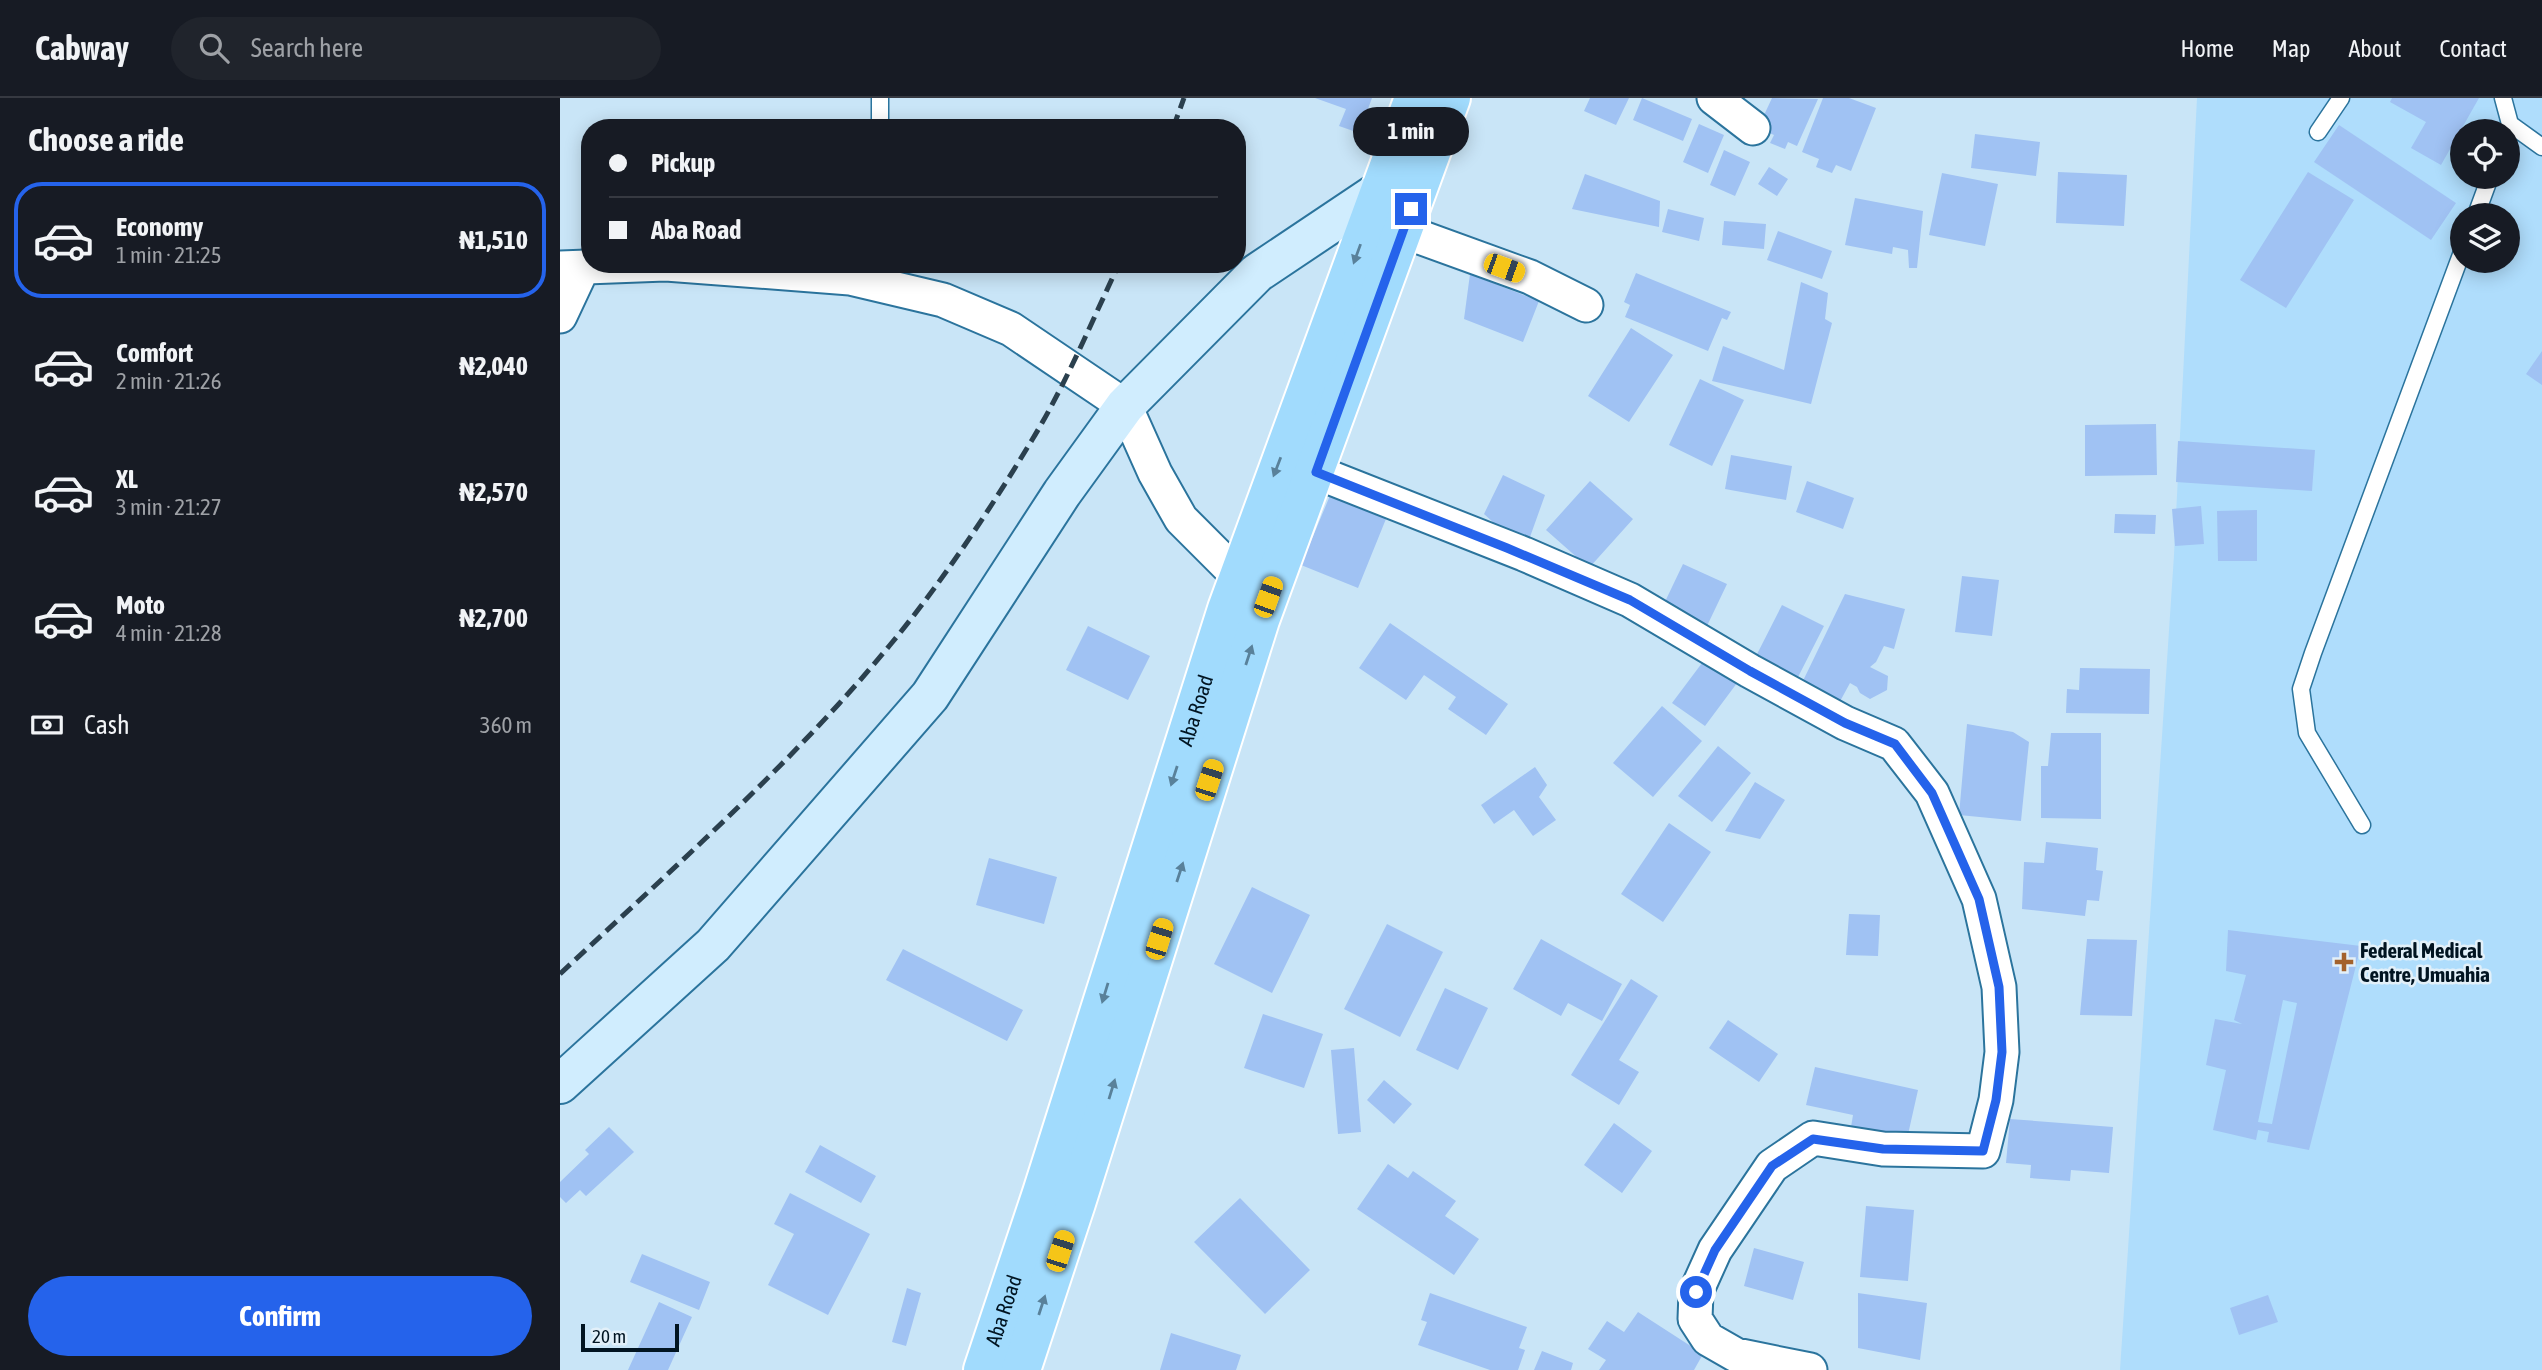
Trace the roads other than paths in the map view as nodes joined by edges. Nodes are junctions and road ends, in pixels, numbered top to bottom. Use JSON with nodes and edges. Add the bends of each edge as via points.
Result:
{"nodes":[{"id":1,"x":880,"y":98,"type":"edge"},
{"id":2,"x":1414,"y":98,"type":"edge"},
{"id":3,"x":1451,"y":98,"type":"edge"},
{"id":4,"x":1714,"y":98,"type":"edge"},
{"id":5,"x":2341,"y":98,"type":"edge"},
{"id":6,"x":2503,"y":98,"type":"edge"},
{"id":7,"x":880,"y":119,"type":"edge"},
{"id":8,"x":2507,"y":119,"type":"edge"},
{"id":9,"x":1754,"y":128,"type":"dead end"},
{"id":10,"x":2318,"y":132,"type":"dead end"},
{"id":11,"x":2520,"y":134,"type":"edge"},
{"id":12,"x":2542,"y":147,"type":"edge"},
{"id":13,"x":1381,"y":190,"type":"junction"},
{"id":14,"x":1403,"y":231,"type":"junction"},
{"id":15,"x":571,"y":267,"type":"edge"},
{"id":16,"x":784,"y":273,"type":"edge"},
{"id":17,"x":2454,"y":273,"type":"edge"},
{"id":18,"x":880,"y":274,"type":"edge"},
{"id":19,"x":1586,"y":305,"type":"dead end"},
{"id":20,"x":560,"y":316,"type":"edge"},
{"id":21,"x":1125,"y":405,"type":"junction"},
{"id":22,"x":1316,"y":472,"type":"junction"},
{"id":23,"x":1238,"y":576,"type":"junction"},
{"id":24,"x":2362,"y":825,"type":"dead end"},
{"id":25,"x":560,"y":1084,"type":"edge"},
{"id":26,"x":983,"y":1370,"type":"edge"},
{"id":27,"x":1021,"y":1370,"type":"edge"},
{"id":28,"x":1810,"y":1370,"type":"edge"}],
"edges":[{"from":1,"to":7,"type":"lane"},
{"from":2,"to":13,"type":"main road","name":"Aba Road"},
{"from":3,"to":14,"type":"main road","name":"Aba Road"},
{"from":4,"to":9,"type":"street"},
{"from":5,"to":10,"type":"lane"},
{"from":6,"to":8,"type":"lane"},
{"from":11,"to":12,"type":"lane"},
{"from":13,"to":21,"type":"street","via":[[1257,273]]},
{"from":13,"to":23,"type":"main road","name":"Aba Road","one_way":true},
{"from":14,"to":19,"type":"street","via":[[1530,277]]},
{"from":14,"to":22,"type":"main road","name":"Aba Road"},
{"from":15,"to":20,"type":"street"},
{"from":16,"to":18,"type":"street","via":[[850,278]]},
{"from":17,"to":24,"type":"lane","via":[[2301,689],[2307,733]]},
{"from":18,"to":21,"type":"street","via":[[1012,329]]},
{"from":21,"to":23,"type":"street","via":[[1181,519]]},
{"from":21,"to":25,"type":"street","via":[[930,696],[713,945]]},
{"from":27,"to":22,"type":"main road","name":"Aba Road","one_way":true,"via":[[1260,620]]},
{"from":22,"to":28,"type":"street","via":[[1630,600],[1845,723],[1895,744],[1932,793],[1979,899],[1999,987],[2002,1052],[1983,1151],[1883,1149],[1813,1139],[1772,1166],[1715,1250],[1696,1292],[1695,1319],[1707,1339],[1736,1355]]},
{"from":23,"to":26,"type":"main road","name":"Aba Road","one_way":true}]}
